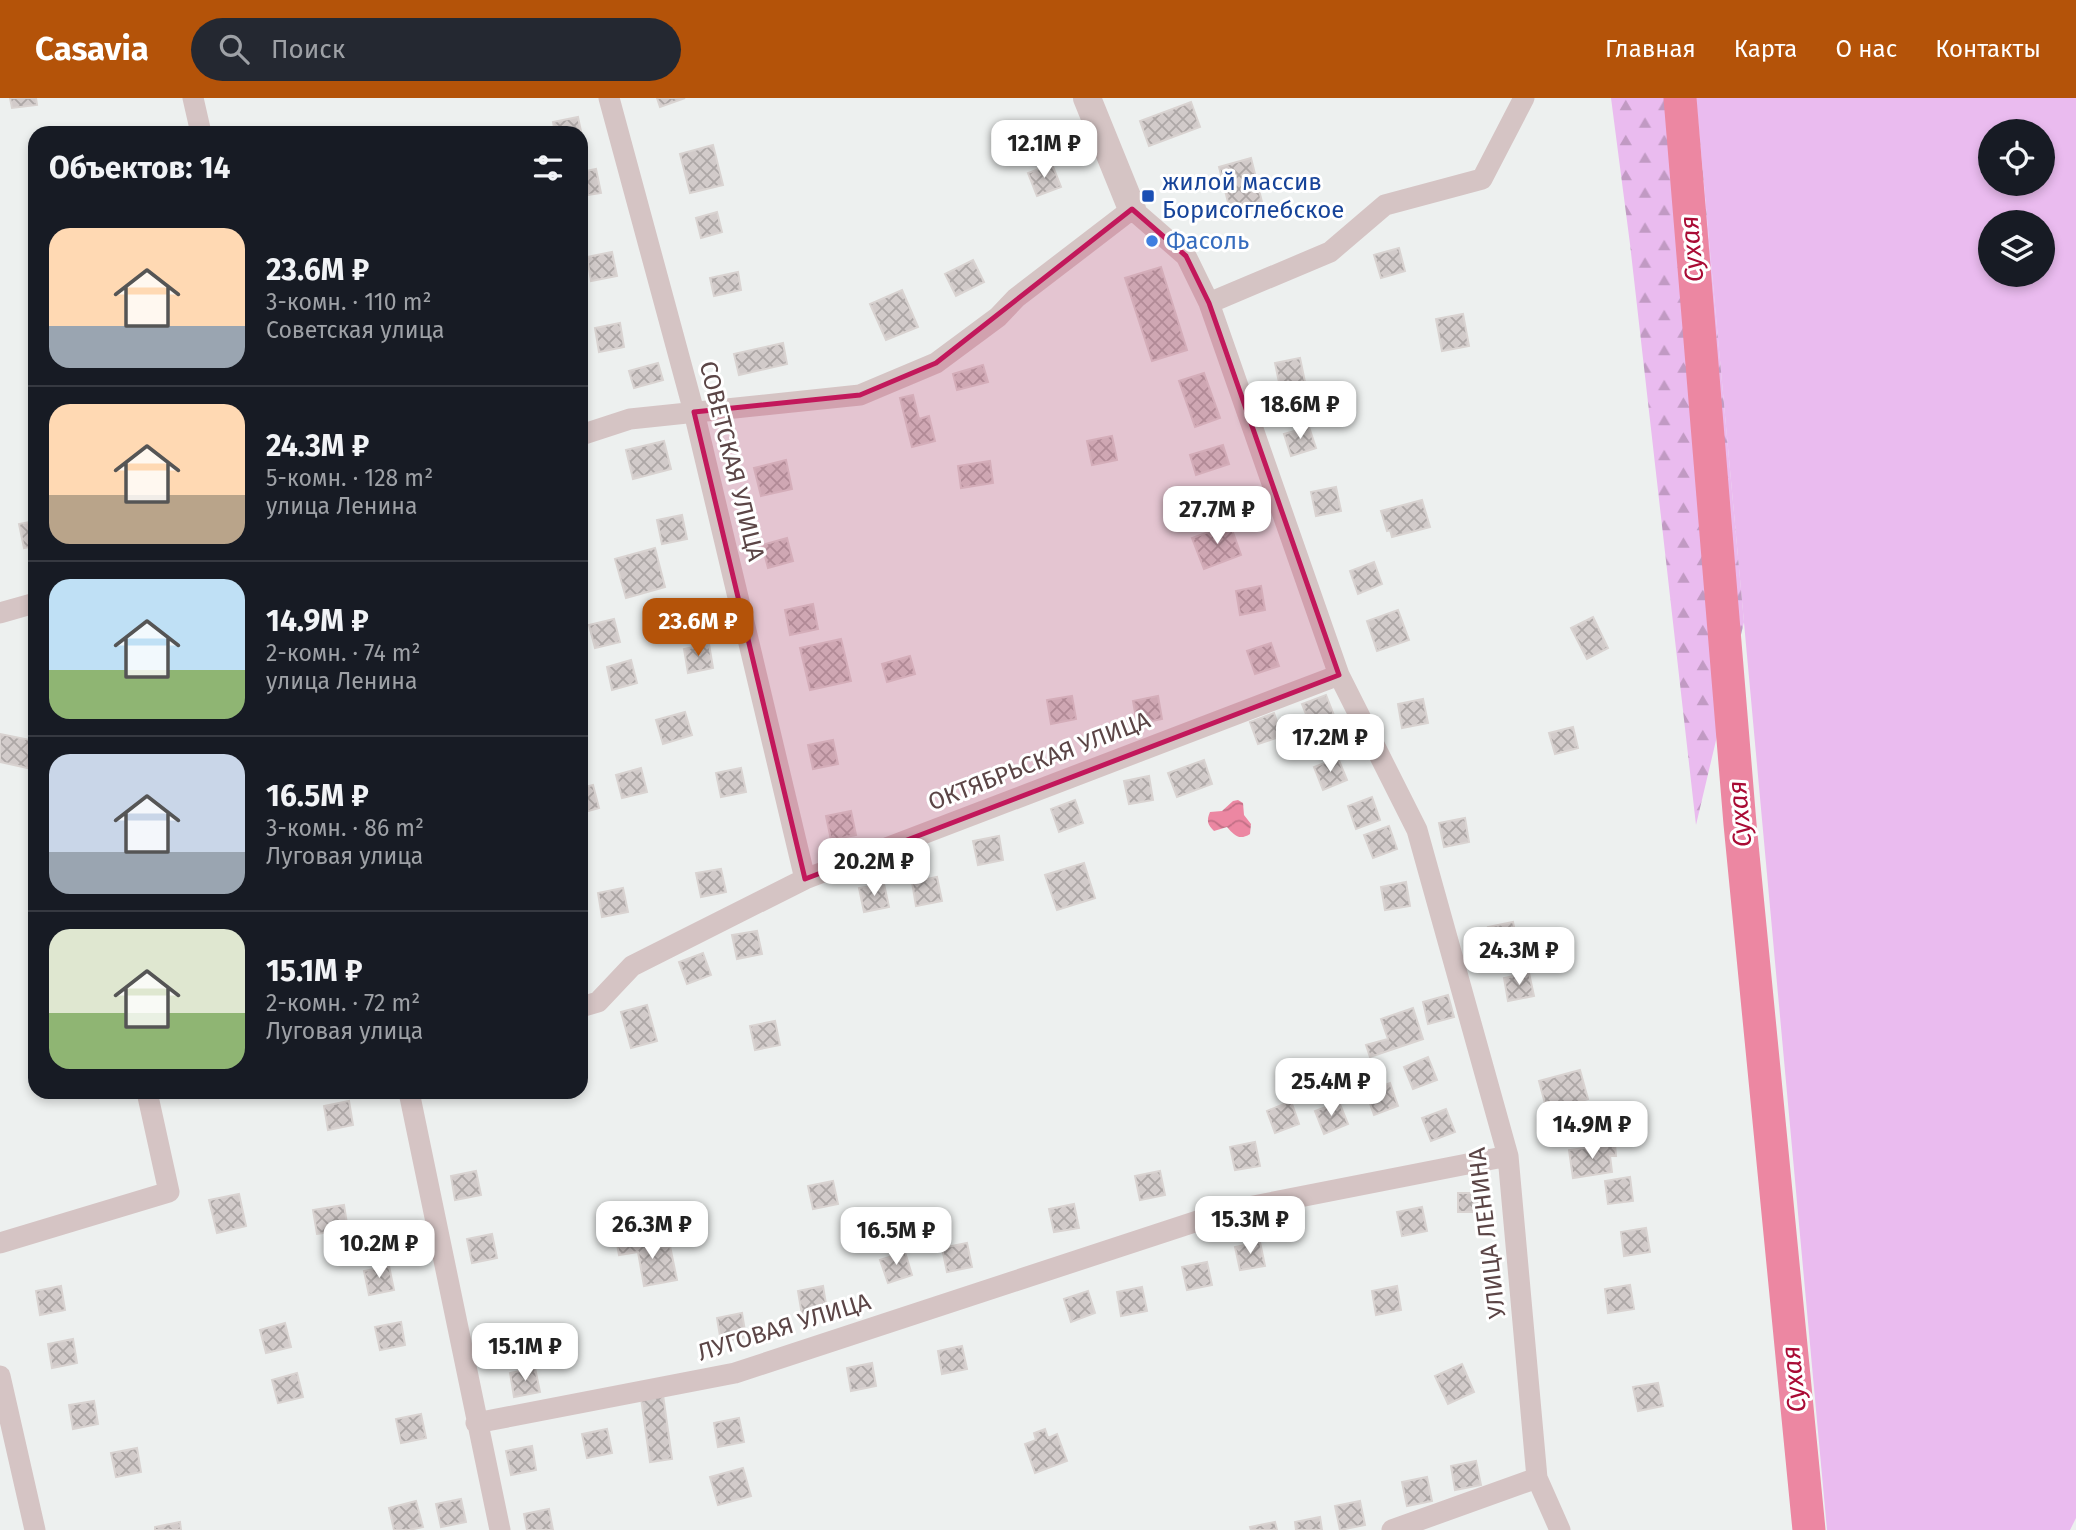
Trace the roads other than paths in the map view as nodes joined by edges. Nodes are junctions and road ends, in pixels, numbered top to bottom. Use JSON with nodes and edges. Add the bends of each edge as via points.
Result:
{"nodes":[{"id":1,"x":193,"y":98,"type":"edge"},
{"id":2,"x":609,"y":98,"type":"edge"},
{"id":3,"x":1087,"y":98,"type":"edge"},
{"id":4,"x":1524,"y":98,"type":"edge"},
{"id":5,"x":199,"y":126,"type":"edge"},
{"id":6,"x":1132,"y":209,"type":"junction"},
{"id":7,"x":1209,"y":303,"type":"junction"},
{"id":8,"x":694,"y":412,"type":"junction"},
{"id":9,"x":588,"y":433,"type":"edge"},
{"id":10,"x":28,"y":605,"type":"edge"},
{"id":11,"x":0,"y":613,"type":"edge"},
{"id":12,"x":1339,"y":674,"type":"junction"},
{"id":13,"x":805,"y":879,"type":"junction"},
{"id":14,"x":588,"y":1005,"type":"edge"},
{"id":15,"x":149,"y":1099,"type":"edge"},
{"id":16,"x":410,"y":1099,"type":"edge"},
{"id":17,"x":1508,"y":1156,"type":"junction"},
{"id":18,"x":0,"y":1243,"type":"edge"},
{"id":19,"x":0,"y":1376,"type":"edge"},
{"id":20,"x":476,"y":1423,"type":"junction"},
{"id":21,"x":1538,"y":1478,"type":"junction"},
{"id":22,"x":35,"y":1530,"type":"edge"},
{"id":23,"x":500,"y":1530,"type":"edge"},
{"id":24,"x":1392,"y":1530,"type":"edge"},
{"id":25,"x":1560,"y":1530,"type":"edge"}],
"edges":[{"from":1,"to":5,"type":"street"},
{"from":2,"to":8,"type":"street","name":"СОВЕТСКАЯ УЛИЦА"},
{"from":3,"to":6,"type":"street"},
{"from":4,"to":7,"type":"street","via":[[1482,179],[1385,205],[1330,252]]},
{"from":6,"to":7,"type":"street","name":"УЛИЦА ЛЕНИНА","via":[[1186,257]]},
{"from":6,"to":8,"type":"street","via":[[936,363],[860,395]]},
{"from":7,"to":12,"type":"street","name":"УЛИЦА ЛЕНИНА"},
{"from":8,"to":9,"type":"street","via":[[629,419]]},
{"from":8,"to":13,"type":"street","name":"СОВЕТСКАЯ УЛИЦА"},
{"from":10,"to":11,"type":"street"},
{"from":12,"to":13,"type":"street","name":"ОКТЯБРЬСКАЯ УЛИЦА"},
{"from":12,"to":17,"type":"street","name":"УЛИЦА ЛЕНИНА","via":[[1417,830]]},
{"from":13,"to":14,"type":"street","name":"ОКТЯБРЬСКАЯ УЛИЦА","via":[[632,966],[598,1002]]},
{"from":15,"to":18,"type":"street","via":[[169,1192]]},
{"from":16,"to":20,"type":"street"},
{"from":17,"to":20,"type":"street","name":"ЛУГОВАЯ УЛИЦА","via":[[1228,1211],[735,1373]]},
{"from":17,"to":21,"type":"street","name":"УЛИЦА ЛЕНИНА"},
{"from":19,"to":22,"type":"street"},
{"from":20,"to":23,"type":"street"},
{"from":21,"to":24,"type":"street"},
{"from":21,"to":25,"type":"street","name":"УЛИЦА ЛЕНИНА"}]}
